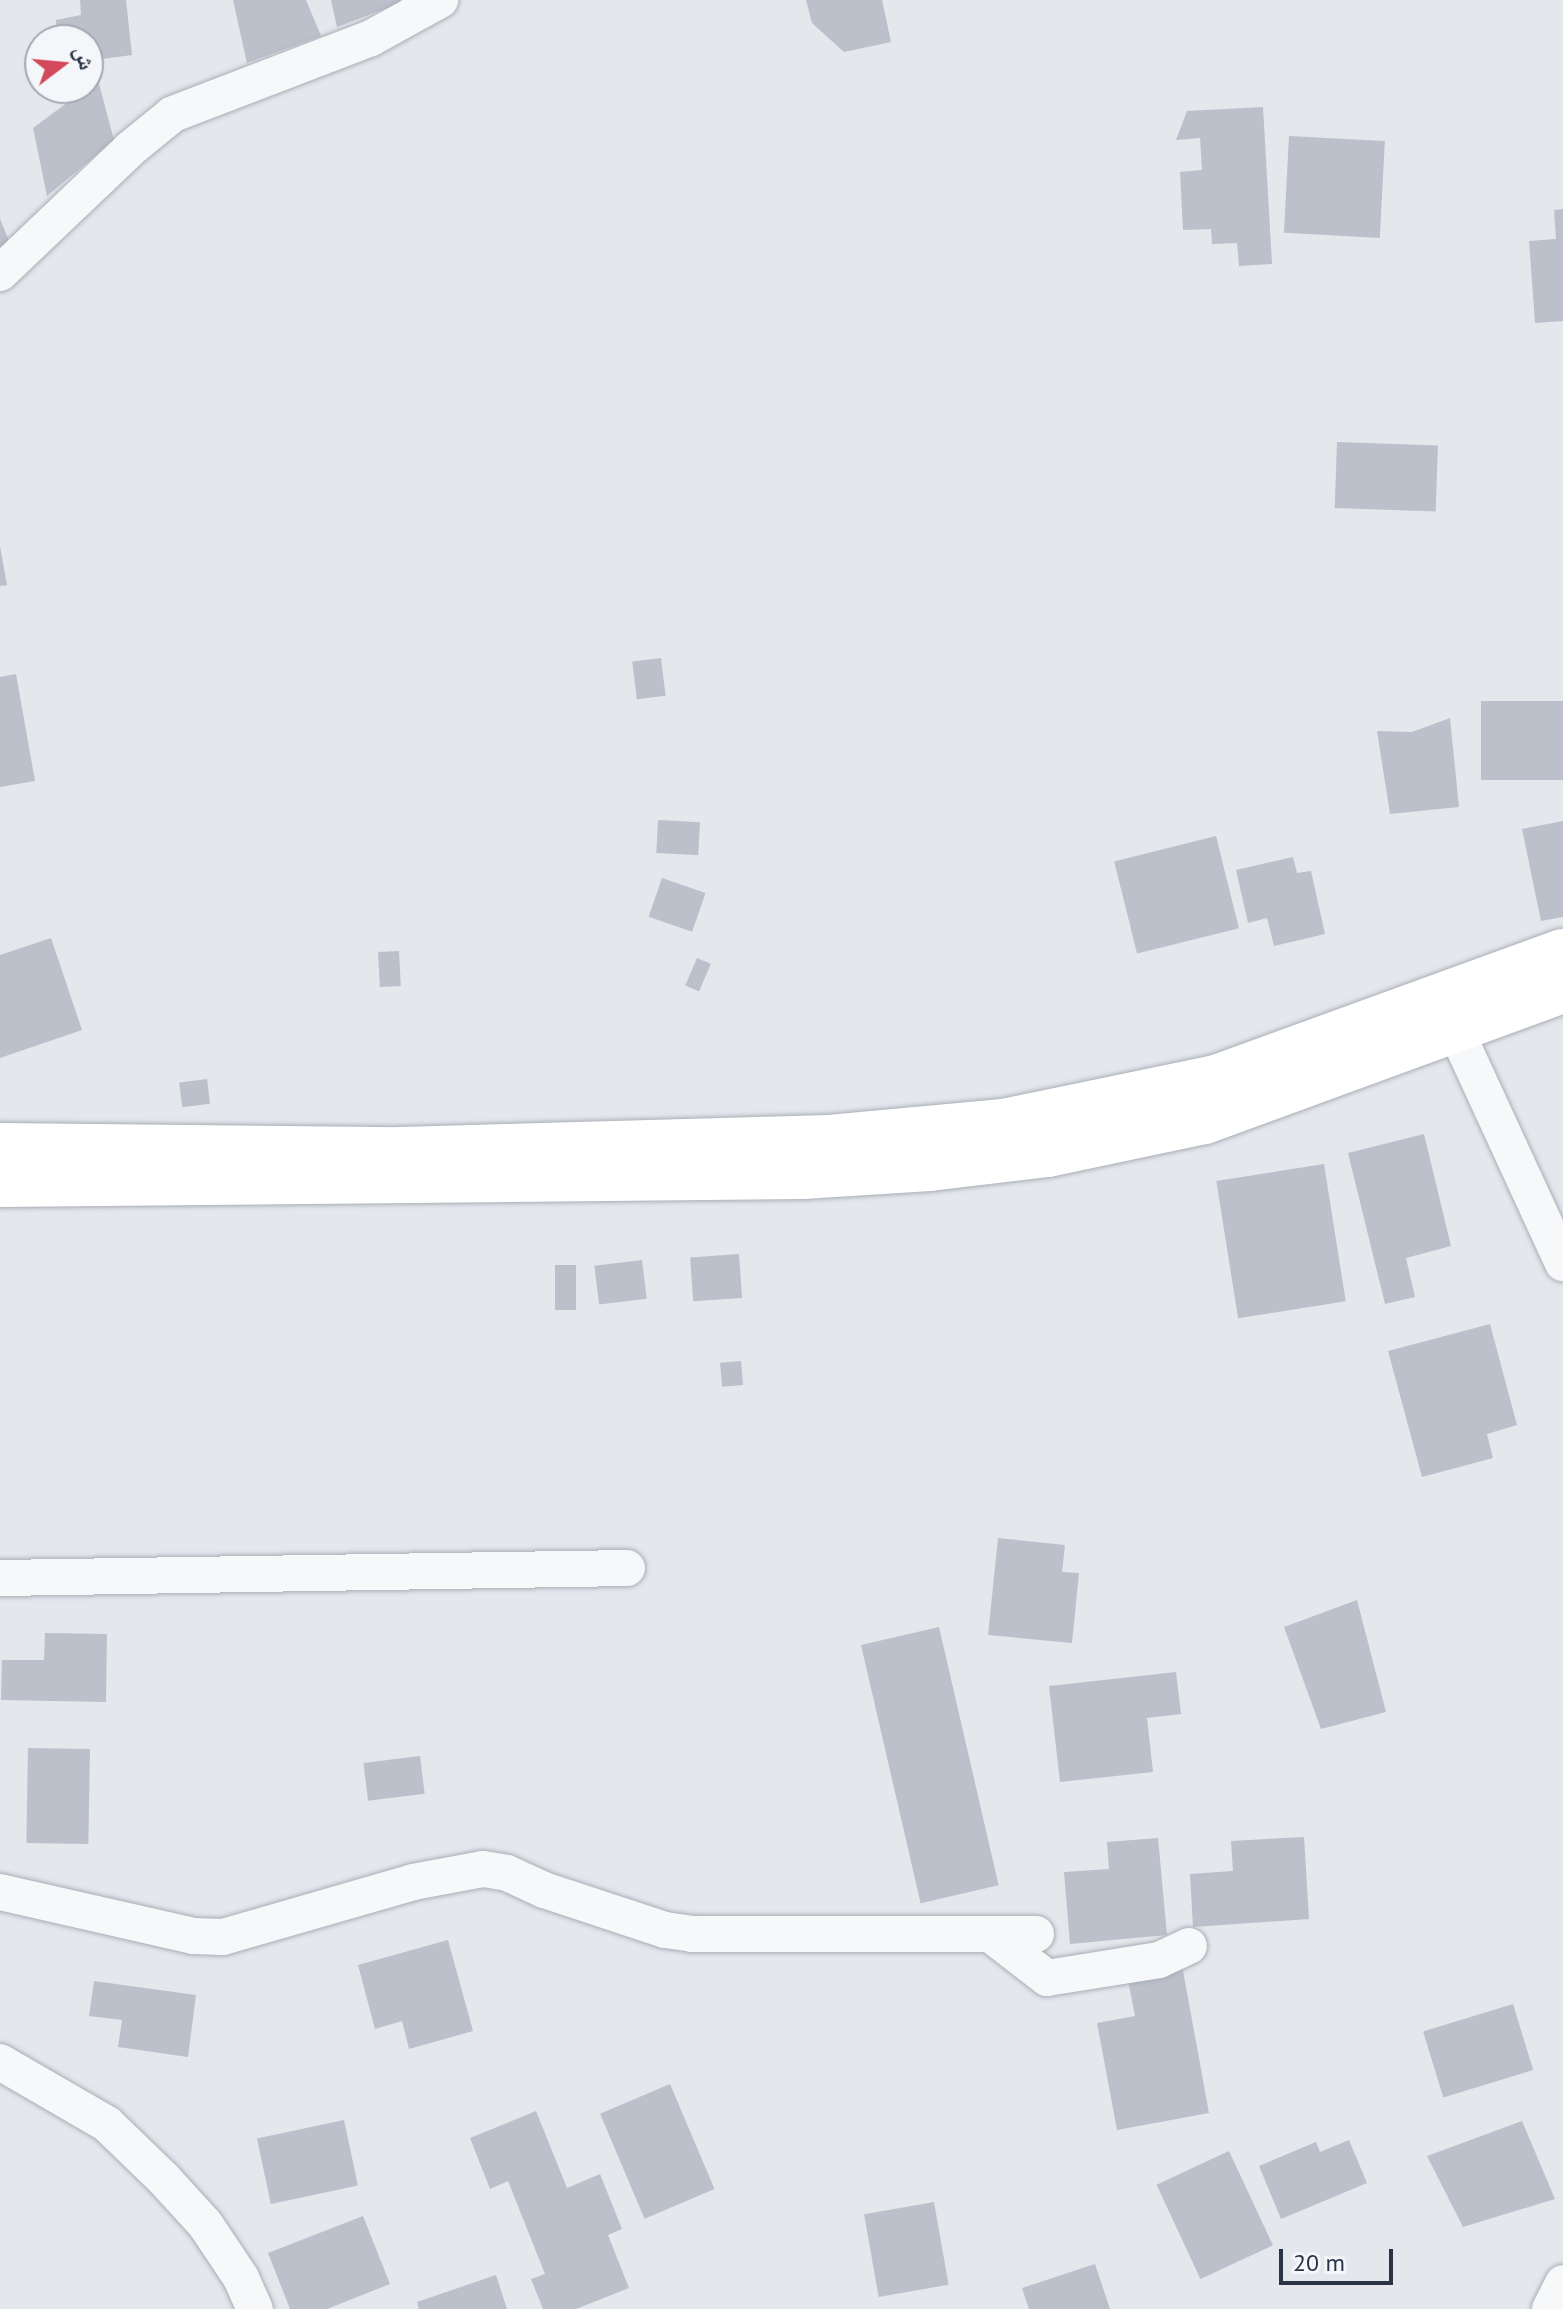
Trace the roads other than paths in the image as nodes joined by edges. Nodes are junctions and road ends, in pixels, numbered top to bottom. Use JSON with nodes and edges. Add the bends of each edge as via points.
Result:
{"nodes":[{"id":1,"x":440,"y":0,"type":"edge"},
{"id":2,"x":0,"y":273,"type":"edge"},
{"id":3,"x":1563,"y":951,"type":"edge"},
{"id":4,"x":1563,"y":991,"type":"edge"},
{"id":5,"x":1448,"y":1013,"type":"junction"},
{"id":6,"x":0,"y":1145,"type":"edge"},
{"id":7,"x":0,"y":1185,"type":"edge"},
{"id":8,"x":1563,"y":1263,"type":"edge"},
{"id":9,"x":627,"y":1568,"type":"dead end"},
{"id":10,"x":0,"y":1578,"type":"edge"},
{"id":11,"x":0,"y":1892,"type":"edge"},
{"id":12,"x":990,"y":1934,"type":"junction"},
{"id":13,"x":1036,"y":1934,"type":"dead end"},
{"id":14,"x":1189,"y":1946,"type":"dead end"},
{"id":15,"x":0,"y":2062,"type":"edge"},
{"id":16,"x":1563,"y":2283,"type":"edge"},
{"id":17,"x":255,"y":2309,"type":"edge"},
{"id":18,"x":1550,"y":2309,"type":"edge"}],
"edges":[{"from":1,"to":2,"type":"street","via":[[371,38],[173,114]]},
{"from":3,"to":5,"type":"main road"},
{"from":4,"to":5,"type":"main road"},
{"from":5,"to":6,"type":"main road","via":[[1084,1107],[898,1133],[401,1149]]},
{"from":5,"to":7,"type":"main road","via":[[1205,1122],[1048,1155],[803,1177]]},
{"from":5,"to":8,"type":"street"},
{"from":9,"to":10,"type":"street"},
{"from":11,"to":12,"type":"street","via":[[194,1936],[223,1937],[413,1882],[483,1869],[665,1930],[692,1934]]},
{"from":12,"to":13,"type":"street"},
{"from":12,"to":14,"type":"street","via":[[1047,1978],[1159,1960]]},
{"from":15,"to":17,"type":"street","via":[[107,2124],[163,2178],[205,2224]]},
{"from":16,"to":18,"type":"street"}]}
